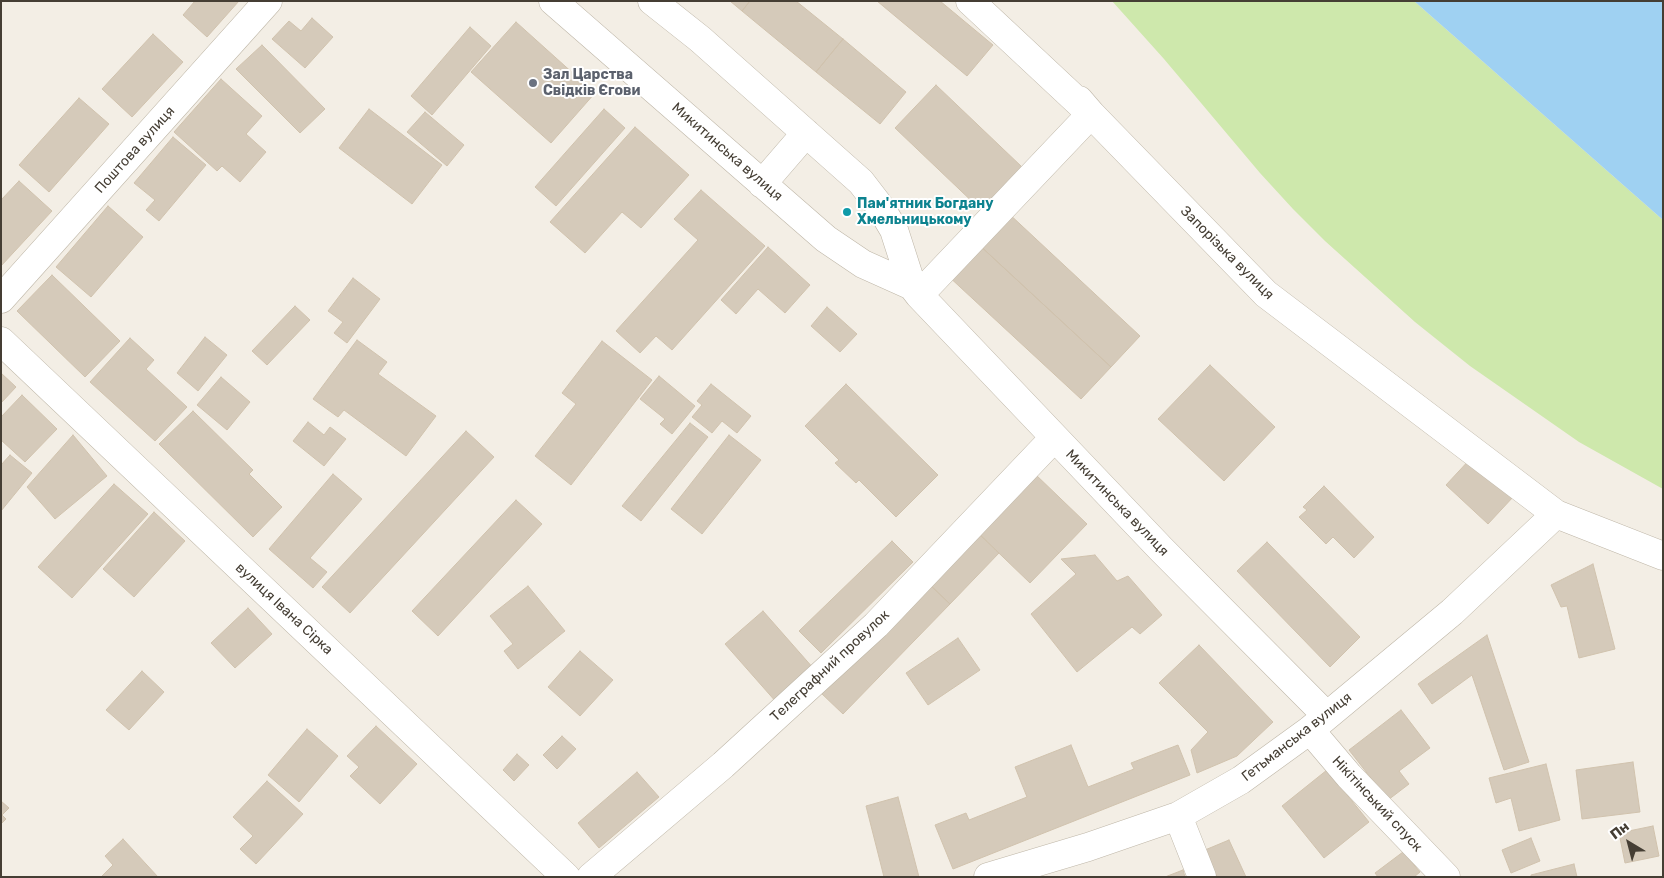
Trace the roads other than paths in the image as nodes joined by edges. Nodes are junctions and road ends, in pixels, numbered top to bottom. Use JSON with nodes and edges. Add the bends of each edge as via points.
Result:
{"nodes":[{"id":1,"x":268,"y":1,"type":"edge"},
{"id":2,"x":553,"y":1,"type":"edge"},
{"id":3,"x":652,"y":1,"type":"edge"},
{"id":4,"x":970,"y":1,"type":"edge"},
{"id":5,"x":998,"y":1,"type":"edge"},
{"id":6,"x":1091,"y":114,"type":"junction"},
{"id":7,"x":806,"y":133,"type":"junction"},
{"id":8,"x":762,"y":184,"type":"junction"},
{"id":9,"x":915,"y":290,"type":"junction"},
{"id":10,"x":1,"y":299,"type":"edge"},
{"id":11,"x":1,"y":342,"type":"edge"},
{"id":12,"x":1054,"y":438,"type":"junction"},
{"id":13,"x":1556,"y":514,"type":"junction"},
{"id":14,"x":1663,"y":556,"type":"edge"},
{"id":15,"x":1318,"y":723,"type":"junction"},
{"id":16,"x":1178,"y":816,"type":"junction"},
{"id":17,"x":566,"y":877,"type":"edge"},
{"id":18,"x":591,"y":877,"type":"edge"},
{"id":19,"x":988,"y":877,"type":"edge"},
{"id":20,"x":1202,"y":877,"type":"edge"},
{"id":21,"x":1446,"y":877,"type":"edge"}],
"edges":[{"from":1,"to":10,"type":"street","name":"Поштова вулиця"},
{"from":2,"to":8,"type":"street","name":"Микитинська вулиця"},
{"from":3,"to":7,"type":"street","name":"Микитинська вулиця"},
{"from":4,"to":6,"type":"street","name":"Запорізька вулиця"},
{"from":5,"to":6,"type":"street"},
{"from":6,"to":9,"type":"street"},
{"from":6,"to":13,"type":"street","name":"Запорізька вулиця","via":[[1266,294]]},
{"from":7,"to":8,"type":"street"},
{"from":7,"to":9,"type":"street","name":"Микитинська вулиця","via":[[861,182],[882,208],[894,230]]},
{"from":8,"to":9,"type":"street","name":"Микитинська вулиця","via":[[844,252]]},
{"from":9,"to":12,"type":"street","name":"Микитинська вулиця"},
{"from":11,"to":17,"type":"street","name":"вулиця Івана Сірка"},
{"from":12,"to":15,"type":"street","name":"Микитинська вулиця","via":[[1161,549]]},
{"from":12,"to":18,"type":"street","name":"Телеграфний провулок","via":[[876,624],[723,765]]},
{"from":13,"to":14,"type":"street","name":"Запорізька вулиця"},
{"from":13,"to":15,"type":"street","name":"Гетьманська вулиця","via":[[1452,612]]},
{"from":15,"to":16,"type":"street","name":"Гетьманська вулиця","via":[[1241,780]]},
{"from":15,"to":21,"type":"street","name":"Нікітінський спуск","via":[[1356,783]]},
{"from":16,"to":19,"type":"street","name":"Гетьманська вулиця"},
{"from":16,"to":20,"type":"street"}]}
